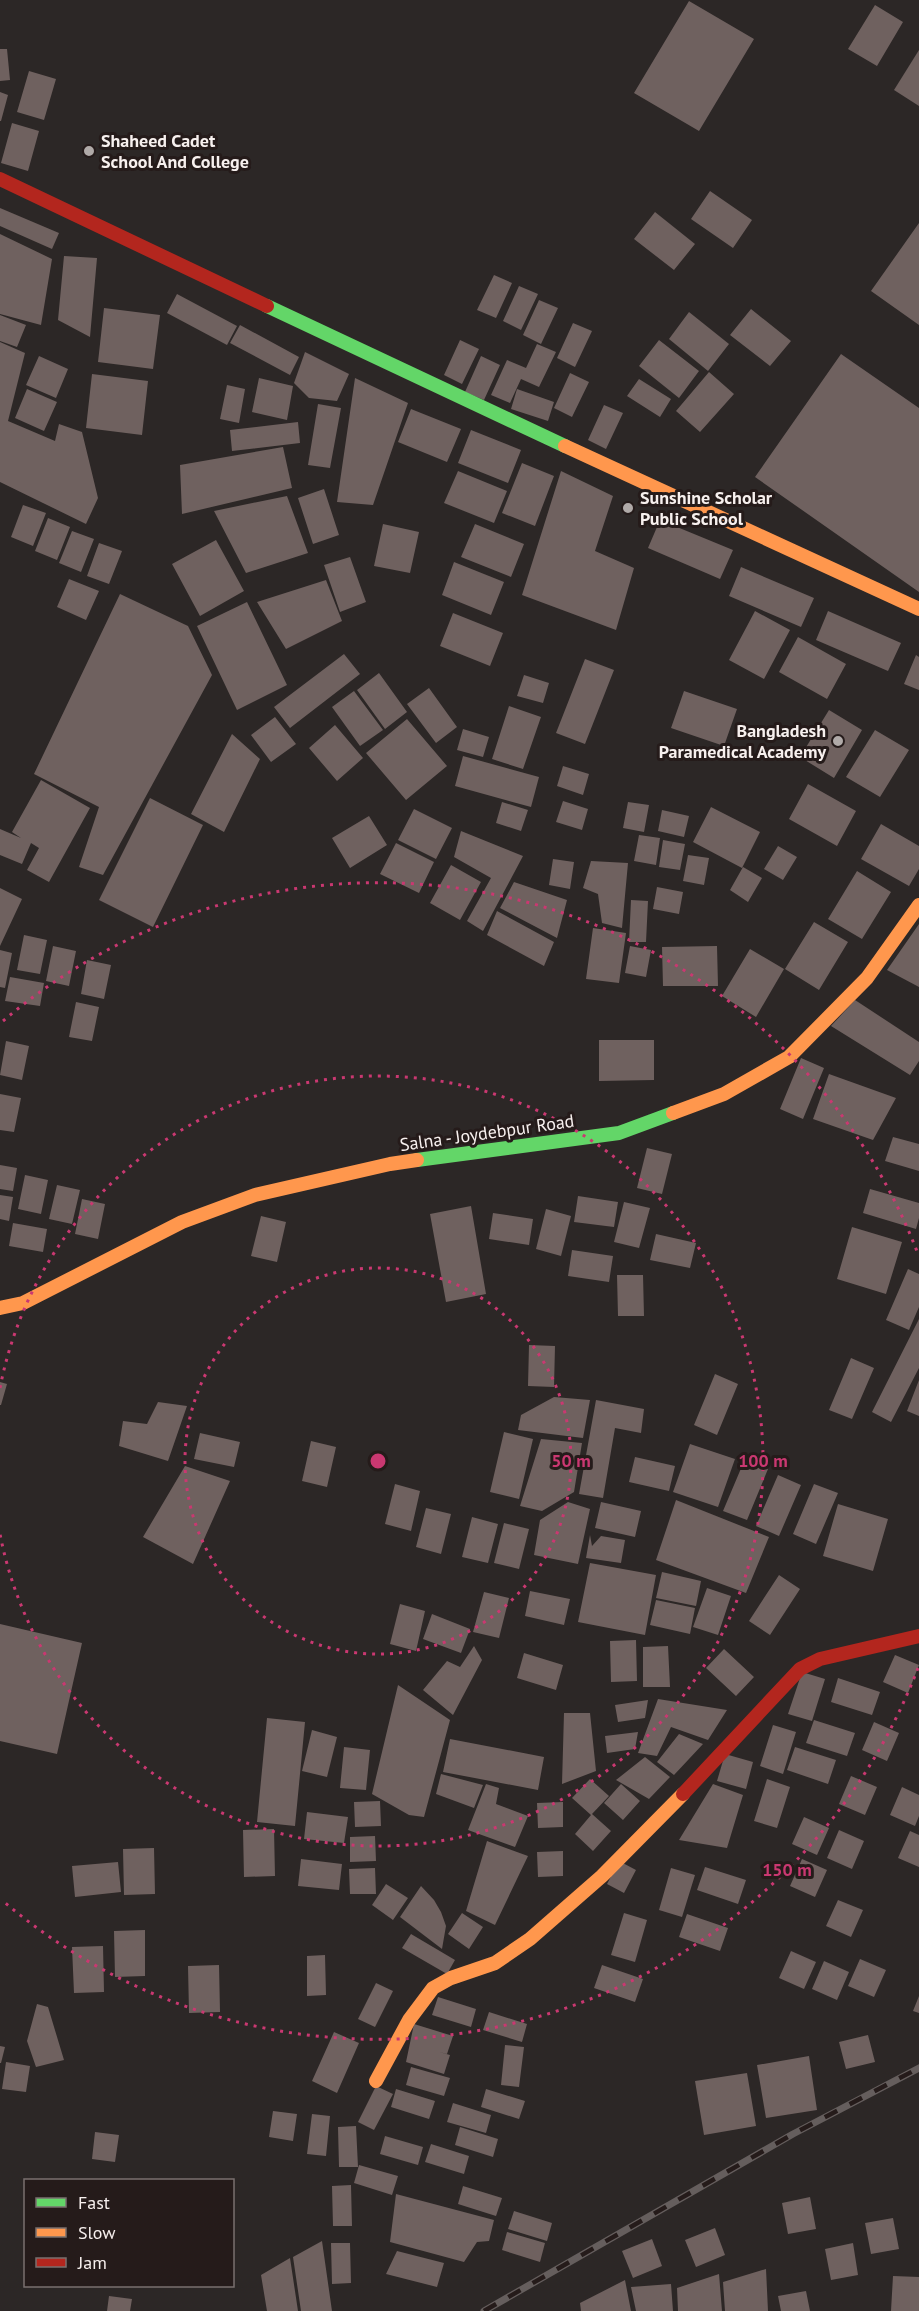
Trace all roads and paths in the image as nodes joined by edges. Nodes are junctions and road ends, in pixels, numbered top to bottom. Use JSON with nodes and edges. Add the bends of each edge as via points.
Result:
{"nodes":[{"id":1,"x":0,"y":180,"type":"edge"},
{"id":2,"x":919,"y":609,"type":"edge"},
{"id":3,"x":919,"y":905,"type":"edge"},
{"id":4,"x":0,"y":1308,"type":"edge"},
{"id":5,"x":919,"y":1636,"type":"edge"},
{"id":6,"x":376,"y":2081,"type":"dead end"}],
"edges":[{"from":1,"to":2,"type":"street"},
{"from":3,"to":4,"type":"street","name":"Salna - Joydebpur Road","via":[[867,978],[789,1057],[724,1094],[619,1133],[390,1164],[255,1195],[182,1222],[23,1304]]},
{"from":5,"to":6,"type":"street","via":[[820,1659],[800,1669],[686,1792],[570,1905],[506,1956],[434,1988],[411,2017]]}]}
